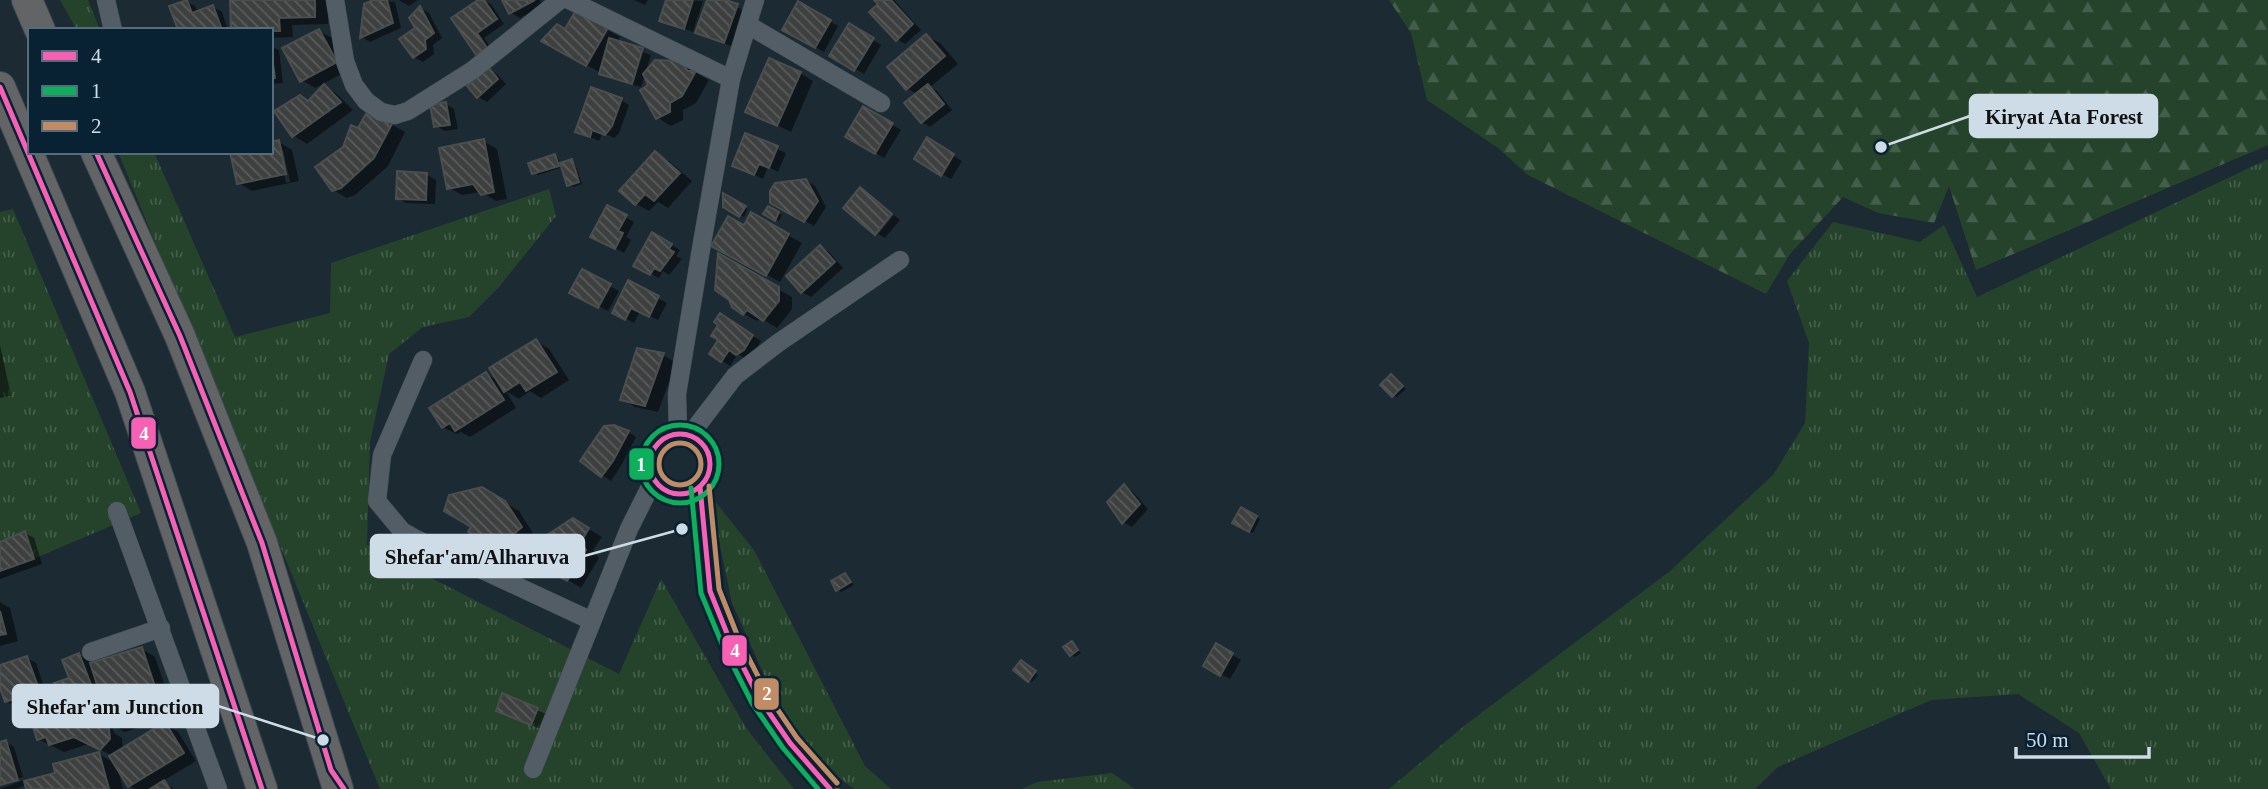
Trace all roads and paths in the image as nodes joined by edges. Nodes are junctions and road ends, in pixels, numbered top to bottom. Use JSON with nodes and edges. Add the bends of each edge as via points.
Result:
{"nodes":[{"id":1,"x":27,"y":0,"type":"edge"},
{"id":2,"x":106,"y":0,"type":"edge"},
{"id":3,"x":335,"y":0,"type":"edge"},
{"id":4,"x":560,"y":0,"type":"edge"},
{"id":5,"x":569,"y":0,"type":"edge"},
{"id":6,"x":755,"y":0,"type":"edge"},
{"id":7,"x":748,"y":24,"type":"junction"},
{"id":8,"x":39,"y":28,"type":"edge"},
{"id":9,"x":113,"y":28,"type":"edge"},
{"id":10,"x":731,"y":79,"type":"junction"},
{"id":11,"x":0,"y":87,"type":"edge"},
{"id":12,"x":881,"y":103,"type":"dead end"},
{"id":13,"x":28,"y":153,"type":"edge"},
{"id":14,"x":29,"y":154,"type":"edge"},
{"id":15,"x":97,"y":154,"type":"edge"},
{"id":16,"x":900,"y":260,"type":"dead end"},
{"id":17,"x":423,"y":360,"type":"dead end"},
{"id":18,"x":684,"y":434,"type":"junction"},
{"id":19,"x":654,"y":479,"type":"junction"},
{"id":20,"x":700,"y":486,"type":"junction"},
{"id":21,"x":117,"y":511,"type":"dead end"},
{"id":22,"x":592,"y":621,"type":"junction"},
{"id":23,"x":161,"y":628,"type":"junction"},
{"id":24,"x":91,"y":652,"type":"dead end"},
{"id":25,"x":533,"y":769,"type":"dead end"},
{"id":26,"x":338,"y":783,"type":"edge"},
{"id":27,"x":218,"y":789,"type":"edge"},
{"id":28,"x":262,"y":789,"type":"edge"},
{"id":29,"x":830,"y":789,"type":"edge"}],
"edges":[{"from":1,"to":8,"type":"highway"},
{"from":2,"to":9,"type":"street"},
{"from":3,"to":4,"type":"street","via":[[345,61],[354,85],[373,107],[395,115],[473,70]]},
{"from":5,"to":10,"type":"street"},
{"from":6,"to":7,"type":"street"},
{"from":7,"to":10,"type":"street"},
{"from":7,"to":12,"type":"street"},
{"from":10,"to":18,"type":"street","via":[[677,394]]},
{"from":11,"to":13,"type":"highway"},
{"from":14,"to":28,"type":"highway","via":[[130,392]]},
{"from":15,"to":26,"type":"highway","via":[[180,337],[262,543]]},
{"from":16,"to":18,"type":"street","via":[[735,376]]},
{"from":17,"to":22,"type":"street","via":[[382,455],[377,501],[402,531],[416,539]]},
{"from":18,"to":19,"type":"street","via":[[660,442],[653,450]]},
{"from":18,"to":20,"type":"street","via":[[704,446],[710,463]]},
{"from":19,"to":20,"type":"street","via":[[680,494]]},
{"from":19,"to":22,"type":"street"},
{"from":20,"to":29,"type":"street","via":[[710,591],[730,641],[759,698]]},
{"from":21,"to":23,"type":"street"},
{"from":22,"to":25,"type":"street"},
{"from":23,"to":24,"type":"street"},
{"from":23,"to":27,"type":"street"}]}
